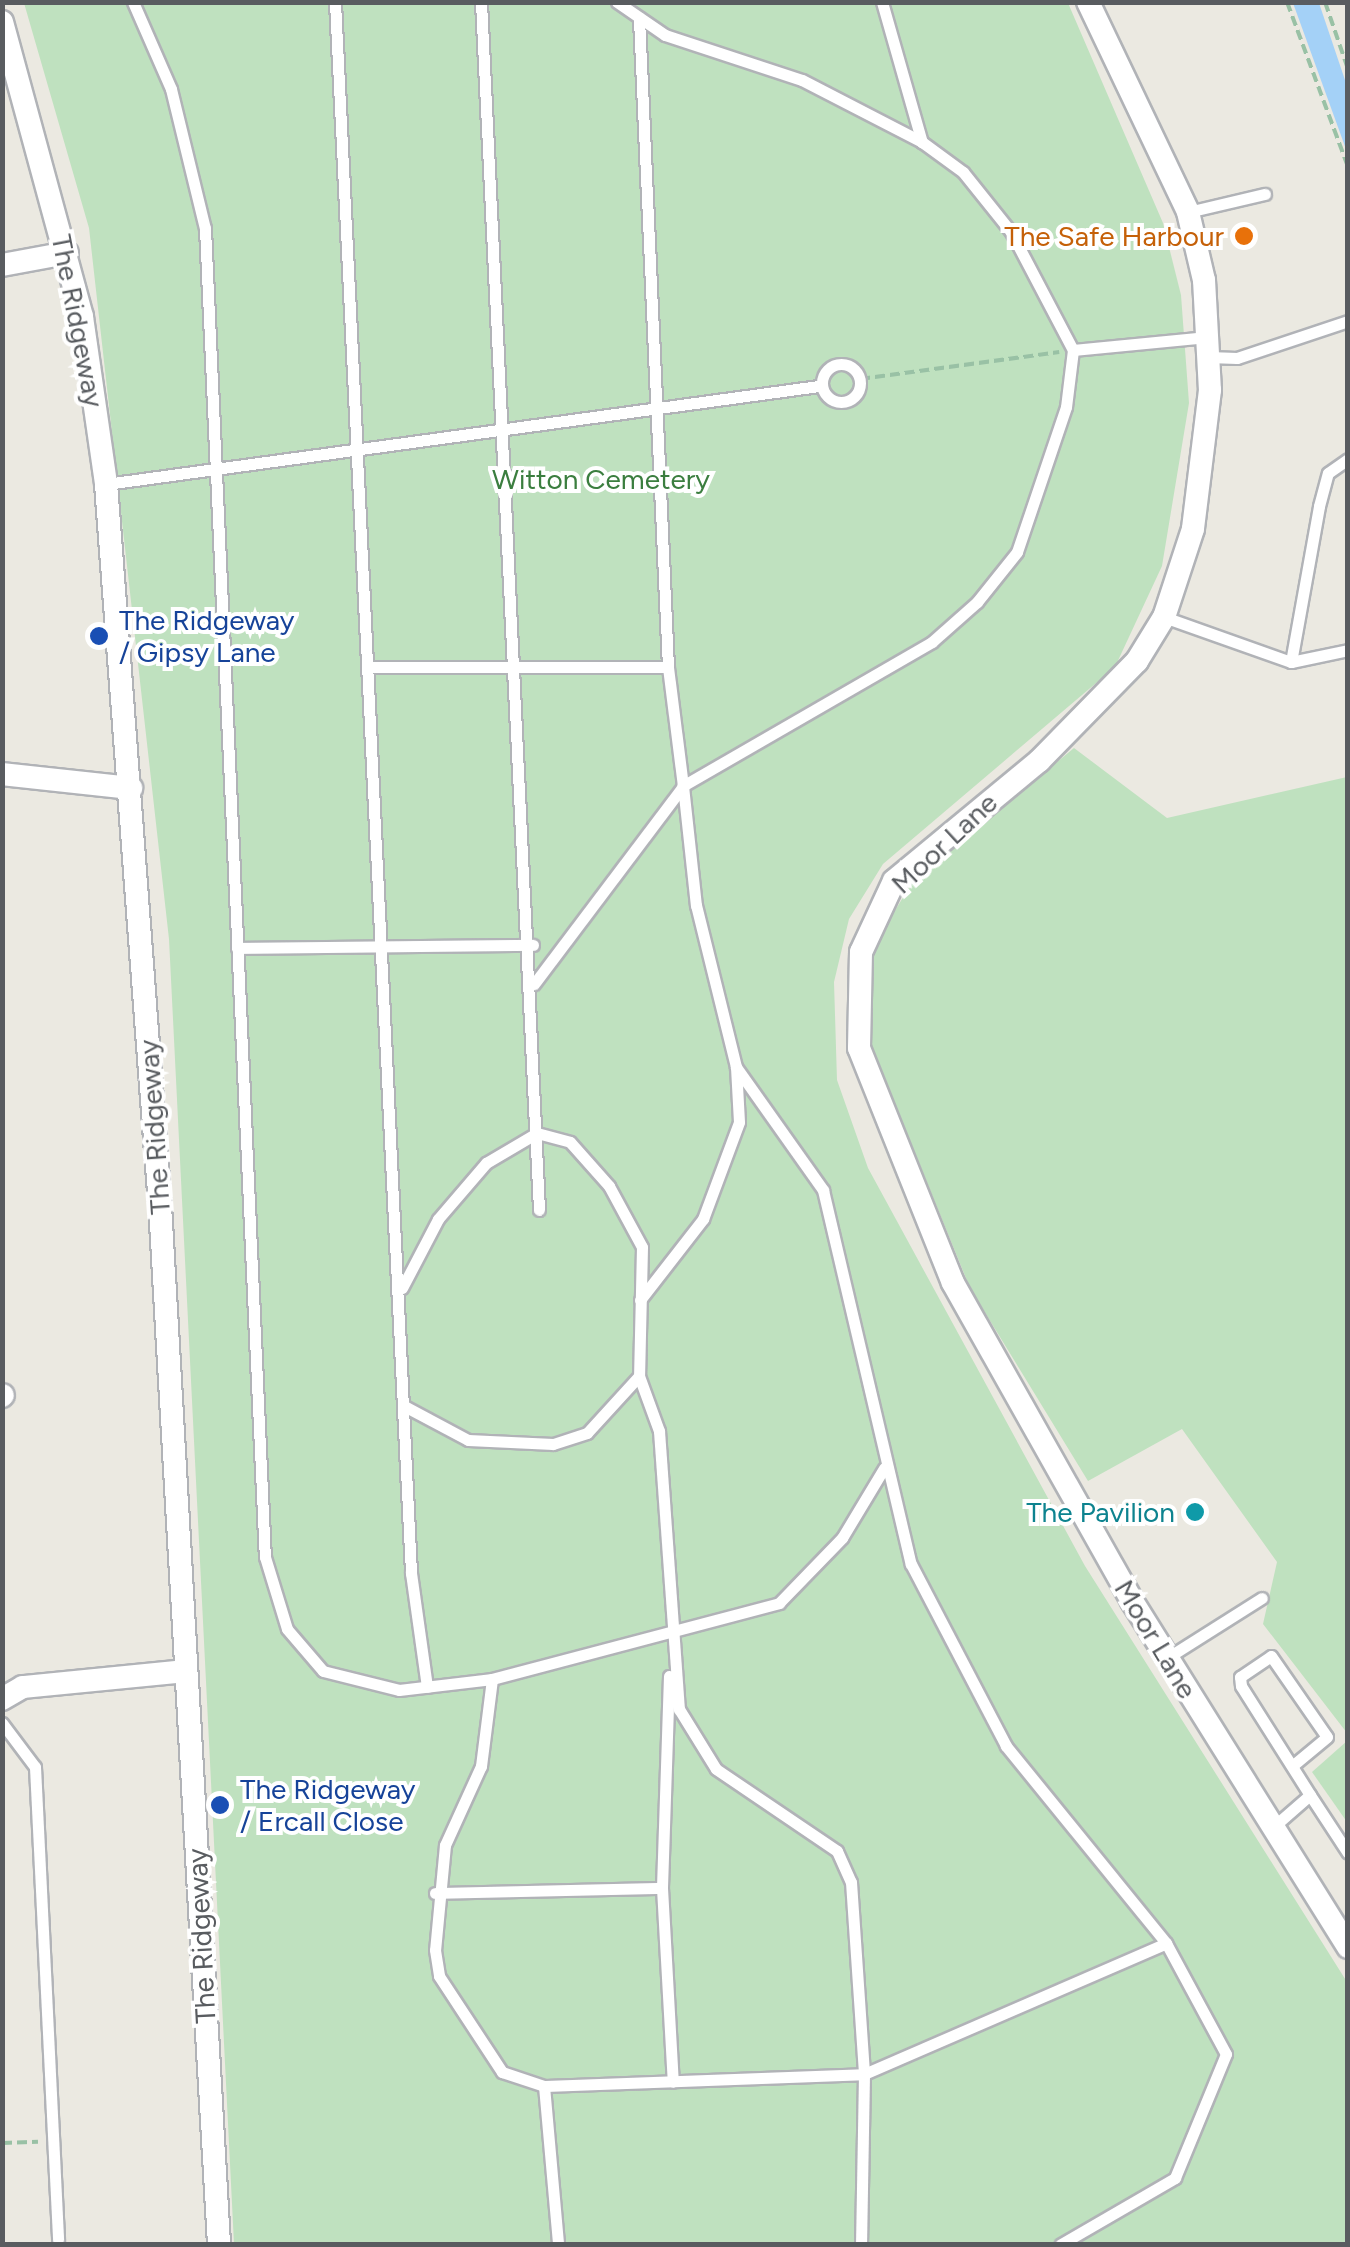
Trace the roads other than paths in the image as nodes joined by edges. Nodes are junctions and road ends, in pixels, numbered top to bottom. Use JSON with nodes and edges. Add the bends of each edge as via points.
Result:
{"nodes":[{"id":1,"x":134,"y":2,"type":"edge"},
{"id":2,"x":336,"y":2,"type":"edge"},
{"id":3,"x":481,"y":2,"type":"edge"},
{"id":4,"x":617,"y":2,"type":"edge"},
{"id":5,"x":882,"y":2,"type":"edge"},
{"id":6,"x":1088,"y":2,"type":"edge"},
{"id":7,"x":639,"y":18,"type":"junction"},
{"id":8,"x":2,"y":22,"type":"edge"},
{"id":9,"x":922,"y":142,"type":"junction"},
{"id":10,"x":1265,"y":194,"type":"dead end"},
{"id":11,"x":1188,"y":212,"type":"junction"},
{"id":12,"x":67,"y":252,"type":"junction"},
{"id":13,"x":2,"y":265,"type":"edge"},
{"id":14,"x":1348,"y":321,"type":"edge"},
{"id":15,"x":1207,"y":347,"type":"junction"},
{"id":16,"x":1074,"y":350,"type":"junction"},
{"id":17,"x":820,"y":386,"type":"junction"},
{"id":18,"x":654,"y":409,"type":"junction"},
{"id":19,"x":506,"y":430,"type":"junction"},
{"id":20,"x":359,"y":450,"type":"junction"},
{"id":21,"x":1348,"y":459,"type":"edge"},
{"id":22,"x":218,"y":466,"type":"junction"},
{"id":23,"x":106,"y":484,"type":"junction"},
{"id":24,"x":1164,"y":616,"type":"junction"},
{"id":25,"x":1348,"y":650,"type":"edge"},
{"id":26,"x":1290,"y":662,"type":"junction"},
{"id":27,"x":516,"y":666,"type":"junction"},
{"id":28,"x":370,"y":667,"type":"junction"},
{"id":29,"x":668,"y":667,"type":"junction"},
{"id":30,"x":2,"y":774,"type":"edge"},
{"id":31,"x":682,"y":786,"type":"junction"},
{"id":32,"x":131,"y":788,"type":"junction"},
{"id":33,"x":386,"y":945,"type":"junction"},
{"id":34,"x":533,"y":945,"type":"junction"},
{"id":35,"x":237,"y":948,"type":"junction"},
{"id":36,"x":534,"y":984,"type":"junction"},
{"id":37,"x":736,"y":1067,"type":"junction"},
{"id":38,"x":537,"y":1133,"type":"junction"},
{"id":39,"x":539,"y":1210,"type":"dead end"},
{"id":40,"x":400,"y":1292,"type":"junction"},
{"id":41,"x":639,"y":1301,"type":"junction"},
{"id":42,"x":639,"y":1376,"type":"junction"},
{"id":43,"x":404,"y":1406,"type":"junction"},
{"id":44,"x":884,"y":1468,"type":"junction"},
{"id":45,"x":1262,"y":1598,"type":"dead end"},
{"id":46,"x":670,"y":1637,"type":"junction"},
{"id":47,"x":1167,"y":1658,"type":"junction"},
{"id":48,"x":185,"y":1671,"type":"junction"},
{"id":49,"x":492,"y":1679,"type":"junction"},
{"id":50,"x":427,"y":1688,"type":"junction"},
{"id":51,"x":2,"y":1699,"type":"edge"},
{"id":52,"x":2,"y":1723,"type":"edge"},
{"id":53,"x":1292,"y":1766,"type":"junction"},
{"id":54,"x":1310,"y":1795,"type":"junction"},
{"id":55,"x":1271,"y":1832,"type":"junction"},
{"id":56,"x":1348,"y":1853,"type":"edge"},
{"id":57,"x":662,"y":1888,"type":"junction"},
{"id":58,"x":436,"y":1893,"type":"junction"},
{"id":59,"x":1166,"y":1943,"type":"junction"},
{"id":60,"x":1348,"y":1947,"type":"edge"},
{"id":61,"x":864,"y":2074,"type":"junction"},
{"id":62,"x":672,"y":2082,"type":"junction"},
{"id":63,"x":544,"y":2086,"type":"junction"},
{"id":64,"x":58,"y":2239,"type":"dead end"},
{"id":65,"x":220,"y":2244,"type":"edge"},
{"id":66,"x":558,"y":2244,"type":"edge"},
{"id":67,"x":861,"y":2244,"type":"edge"},
{"id":68,"x":1061,"y":2244,"type":"edge"}],
"edges":[{"from":1,"to":22,"type":"lane","via":[[171,88],[204,228]]},
{"from":2,"to":20,"type":"lane"},
{"from":3,"to":19,"type":"lane"},
{"from":4,"to":7,"type":"lane"},
{"from":5,"to":9,"type":"lane"},
{"from":6,"to":11,"type":"street","name":"Moor Lane"},
{"from":7,"to":9,"type":"lane","via":[[664,35],[802,80]]},
{"from":7,"to":18,"type":"lane"},
{"from":8,"to":12,"type":"street","name":"The Ridgeway"},
{"from":9,"to":16,"type":"lane","via":[[962,172],[1011,232]]},
{"from":10,"to":11,"type":"lane"},
{"from":11,"to":15,"type":"street","name":"Moor Lane"},
{"from":12,"to":13,"type":"street"},
{"from":12,"to":23,"type":"street","name":"The Ridgeway"},
{"from":14,"to":15,"type":"lane","via":[[1237,358]]},
{"from":15,"to":16,"type":"lane"},
{"from":15,"to":24,"type":"street","name":"Moor Lane","via":[[1206,452]]},
{"from":16,"to":31,"type":"lane","via":[[1048,476],[1018,552],[978,602],[932,642]]},
{"from":17,"to":17,"type":"lane","via":[[844,402],[860,379],[836,365]]},
{"from":17,"to":18,"type":"lane"},
{"from":18,"to":19,"type":"lane"},
{"from":18,"to":29,"type":"lane"},
{"from":19,"to":20,"type":"lane"},
{"from":19,"to":27,"type":"lane"},
{"from":20,"to":22,"type":"lane"},
{"from":20,"to":28,"type":"lane"},
{"from":21,"to":26,"type":"lane","via":[[1328,473]]},
{"from":22,"to":23,"type":"lane"},
{"from":22,"to":35,"type":"lane"},
{"from":23,"to":32,"type":"street","name":"The Ridgeway"},
{"from":24,"to":26,"type":"lane"},
{"from":24,"to":47,"type":"street","name":"Moor Lane","via":[[1100,704],[894,881],[854,990],[858,1048],[953,1283]]},
{"from":25,"to":26,"type":"lane"},
{"from":27,"to":28,"type":"lane"},
{"from":27,"to":29,"type":"lane"},
{"from":27,"to":34,"type":"lane"},
{"from":28,"to":33,"type":"lane"},
{"from":29,"to":31,"type":"lane"},
{"from":30,"to":32,"type":"street"},
{"from":31,"to":36,"type":"lane"},
{"from":31,"to":37,"type":"lane","via":[[696,905]]},
{"from":32,"to":48,"type":"street","name":"The Ridgeway"},
{"from":33,"to":34,"type":"lane"},
{"from":33,"to":35,"type":"lane"},
{"from":33,"to":40,"type":"lane"},
{"from":34,"to":36,"type":"lane"},
{"from":35,"to":50,"type":"lane","via":[[265,1556],[287,1630],[323,1671]]},
{"from":36,"to":38,"type":"lane"},
{"from":37,"to":41,"type":"lane","via":[[739,1122],[703,1219]]},
{"from":37,"to":44,"type":"lane","via":[[822,1190]]},
{"from":38,"to":39,"type":"lane"},
{"from":38,"to":40,"type":"lane","via":[[486,1162]]},
{"from":38,"to":41,"type":"lane","via":[[570,1142],[609,1186],[642,1248]]},
{"from":40,"to":43,"type":"lane"},
{"from":41,"to":42,"type":"lane"},
{"from":42,"to":43,"type":"lane","via":[[587,1432],[554,1444],[468,1440]]},
{"from":42,"to":46,"type":"lane","via":[[659,1431]]},
{"from":43,"to":50,"type":"lane"},
{"from":44,"to":46,"type":"lane","via":[[842,1538],[779,1604]]},
{"from":44,"to":59,"type":"lane","via":[[912,1564],[972,1692],[1075,1838]]},
{"from":45,"to":47,"type":"lane"},
{"from":46,"to":49,"type":"lane"},
{"from":46,"to":57,"type":"lane"},
{"from":46,"to":61,"type":"lane","via":[[695,1746],[837,1851],[844,1866]]},
{"from":47,"to":55,"type":"street","name":"Moor Lane"},
{"from":48,"to":51,"type":"street","via":[[22,1686]]},
{"from":48,"to":65,"type":"street","name":"The Ridgeway"},
{"from":49,"to":50,"type":"lane"},
{"from":49,"to":58,"type":"lane","via":[[481,1766],[445,1845]]},
{"from":52,"to":64,"type":"lane","via":[[35,1767]]},
{"from":53,"to":53,"type":"lane","via":[[1240,1686],[1265,1658],[1277,1660],[1327,1737]]},
{"from":53,"to":54,"type":"lane"},
{"from":54,"to":55,"type":"lane"},
{"from":54,"to":56,"type":"lane"},
{"from":55,"to":60,"type":"street","name":"Moor Lane"},
{"from":57,"to":58,"type":"lane"},
{"from":57,"to":62,"type":"lane"},
{"from":58,"to":63,"type":"lane","via":[[439,1976],[502,2072]]},
{"from":59,"to":61,"type":"lane"},
{"from":59,"to":68,"type":"lane","via":[[1226,2054],[1216,2096],[1175,2178]]},
{"from":61,"to":62,"type":"lane"},
{"from":61,"to":67,"type":"lane"},
{"from":62,"to":63,"type":"lane"},
{"from":63,"to":66,"type":"lane"}]}
